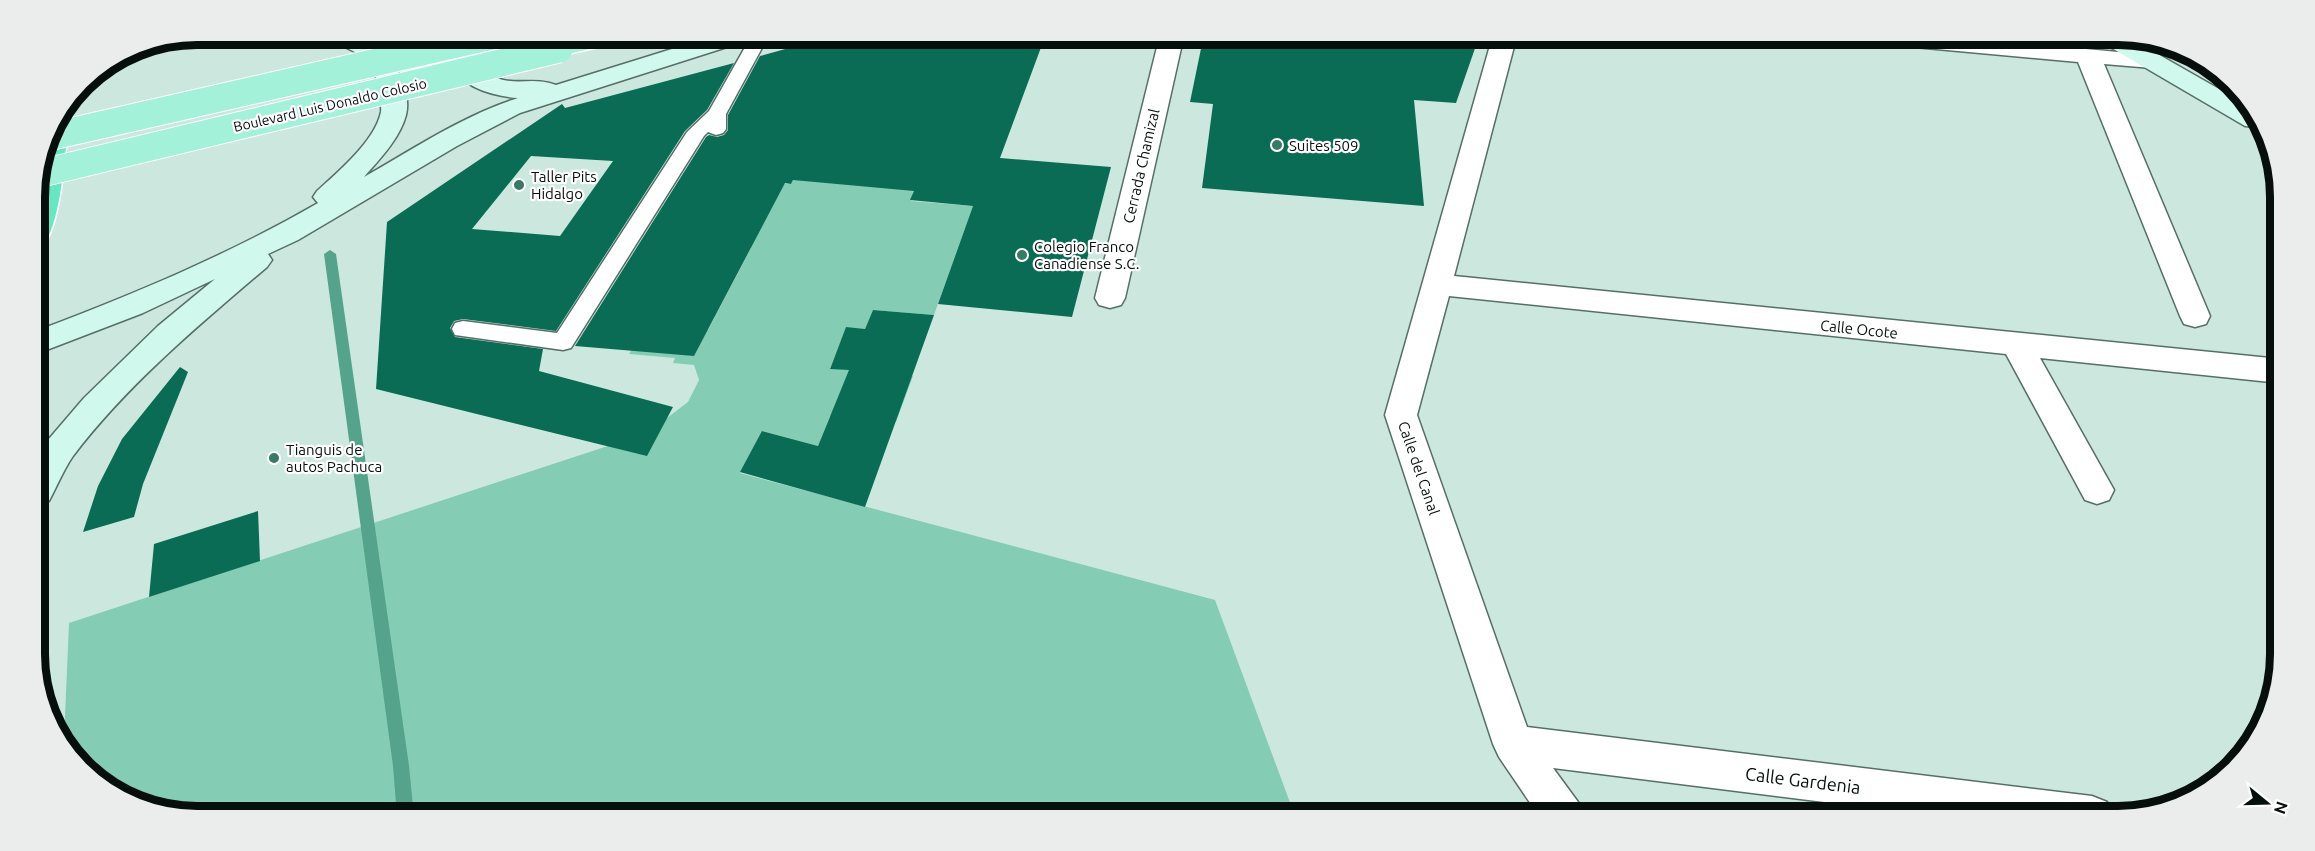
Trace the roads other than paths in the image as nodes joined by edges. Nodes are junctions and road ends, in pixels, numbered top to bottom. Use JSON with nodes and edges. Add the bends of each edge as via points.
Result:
{"nodes":[{"id":1,"x":364,"y":45,"type":"edge"},
{"id":2,"x":448,"y":45,"type":"edge"},
{"id":3,"x":474,"y":45,"type":"edge"},
{"id":4,"x":575,"y":45,"type":"edge"},
{"id":5,"x":706,"y":45,"type":"edge"},
{"id":6,"x":755,"y":45,"type":"edge"},
{"id":7,"x":1169,"y":45,"type":"edge"},
{"id":8,"x":1502,"y":45,"type":"edge"},
{"id":9,"x":1979,"y":45,"type":"edge"},
{"id":10,"x":2126,"y":45,"type":"edge"},
{"id":11,"x":2088,"y":55,"type":"junction"},
{"id":12,"x":2152,"y":61,"type":"junction"},
{"id":13,"x":572,"y":88,"type":"junction"},
{"id":14,"x":2245,"y":115,"type":"edge"},
{"id":15,"x":59,"y":134,"type":"edge"},
{"id":16,"x":50,"y":161,"type":"edge"},
{"id":17,"x":47,"y":172,"type":"edge"},
{"id":18,"x":45,"y":193,"type":"edge"},
{"id":19,"x":288,"y":233,"type":"junction"},
{"id":20,"x":1438,"y":285,"type":"junction"},
{"id":21,"x":1110,"y":298,"type":"dead end"},
{"id":22,"x":2195,"y":316,"type":"dead end"},
{"id":23,"x":463,"y":329,"type":"dead end"},
{"id":24,"x":45,"y":340,"type":"edge"},
{"id":25,"x":2017,"y":345,"type":"junction"},
{"id":26,"x":2270,"y":370,"type":"edge"},
{"id":27,"x":45,"y":476,"type":"edge"},
{"id":28,"x":2097,"y":490,"type":"dead end"},
{"id":29,"x":1514,"y":744,"type":"junction"},
{"id":30,"x":1556,"y":806,"type":"edge"},
{"id":31,"x":2012,"y":806,"type":"edge"}],
"edges":[{"from":1,"to":19,"type":"main road","via":[[391,79],[394,112],[378,142],[343,183]]},
{"from":2,"to":15,"type":"main road","bridge":true},
{"from":3,"to":13,"type":"main road","via":[[463,68],[476,81],[501,88]]},
{"from":4,"to":17,"type":"main road","name":"Boulevard Luis Donaldo Colosio","bridge":true},
{"from":5,"to":13,"type":"main road"},
{"from":6,"to":23,"type":"lane","via":[[717,124],[697,132],[563,342]]},
{"from":7,"to":21,"type":"street","name":"Cerrada Chamizal"},
{"from":8,"to":20,"type":"street","name":"Calle del Canal"},
{"from":9,"to":11,"type":"street"},
{"from":10,"to":12,"type":"main road"},
{"from":11,"to":12,"type":"street"},
{"from":11,"to":22,"type":"street"},
{"from":12,"to":14,"type":"main road"},
{"from":13,"to":19,"type":"main road","via":[[511,108],[448,140]]},
{"from":16,"to":18,"type":"highway","bridge":true},
{"from":19,"to":24,"type":"main road","via":[[132,306]]},
{"from":19,"to":27,"type":"main road","via":[[169,334],[96,407],[60,450]]},
{"from":20,"to":25,"type":"street","name":"Calle Ocote"},
{"from":20,"to":29,"type":"street","name":"Calle del Canal","via":[[1401,415]]},
{"from":25,"to":26,"type":"street","name":"Calle Ocote"},
{"from":25,"to":28,"type":"street"},
{"from":29,"to":30,"type":"street","name":"Calle del Canal"},
{"from":29,"to":31,"type":"street","name":"Calle Gardenia"}]}
